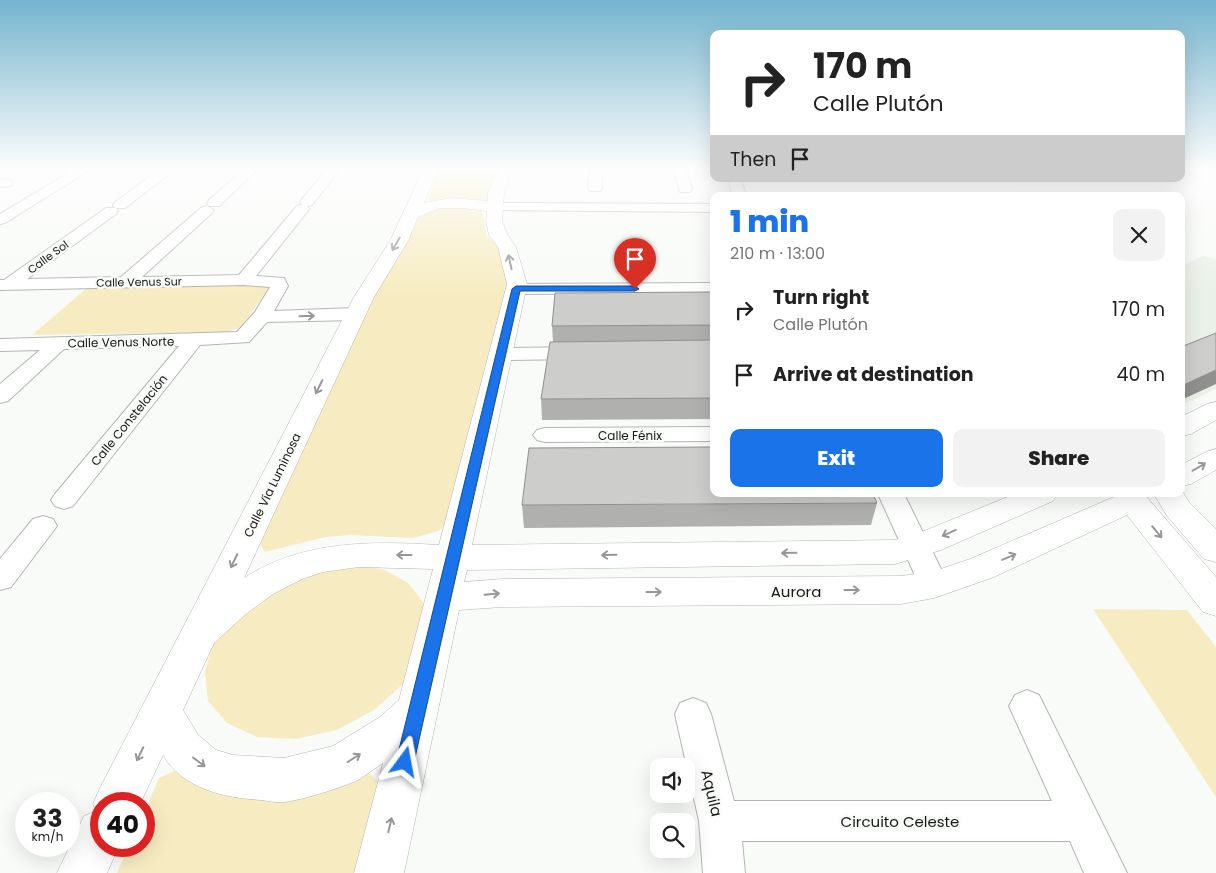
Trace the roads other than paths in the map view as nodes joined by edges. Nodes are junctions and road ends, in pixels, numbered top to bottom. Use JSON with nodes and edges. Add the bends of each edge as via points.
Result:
{"nodes":[{"id":1,"x":19,"y":209,"type":"edge"},
{"id":2,"x":115,"y":209,"type":"edge"},
{"id":3,"x":207,"y":209,"type":"edge"},
{"id":4,"x":301,"y":209,"type":"edge"},
{"id":5,"x":413,"y":209,"type":"edge"},
{"id":6,"x":422,"y":209,"type":"edge"},
{"id":7,"x":494,"y":209,"type":"edge"},
{"id":8,"x":410,"y":216,"type":"junction"},
{"id":9,"x":0,"y":220,"type":"edge"},
{"id":10,"x":244,"y":280,"type":"junction"},
{"id":11,"x":126,"y":282,"type":"junction"},
{"id":12,"x":4,"y":285,"type":"edge"},
{"id":13,"x":710,"y":288,"type":"edge"},
{"id":14,"x":516,"y":289,"type":"junction"},
{"id":15,"x":271,"y":301,"type":"junction"},
{"id":16,"x":359,"y":306,"type":"junction"},
{"id":17,"x":260,"y":317,"type":"junction"},
{"id":18,"x":194,"y":340,"type":"junction"},
{"id":19,"x":59,"y":343,"type":"junction"},
{"id":20,"x":0,"y":345,"type":"edge"},
{"id":21,"x":597,"y":353,"type":"edge"},
{"id":22,"x":500,"y":354,"type":"junction"},
{"id":23,"x":0,"y":396,"type":"edge"},
{"id":24,"x":1216,"y":410,"type":"edge"},
{"id":25,"x":1185,"y":426,"type":"edge"},
{"id":26,"x":710,"y":434,"type":"edge"},
{"id":27,"x":545,"y":436,"type":"dead end"},
{"id":28,"x":1216,"y":458,"type":"edge"},
{"id":29,"x":1185,"y":475,"type":"edge"},
{"id":30,"x":892,"y":497,"type":"edge"},
{"id":31,"x":1035,"y":497,"type":"edge"},
{"id":32,"x":1129,"y":497,"type":"edge"},
{"id":33,"x":1171,"y":497,"type":"edge"},
{"id":34,"x":64,"y":500,"type":"dead end"},
{"id":35,"x":43,"y":526,"type":"dead end"},
{"id":36,"x":916,"y":546,"type":"junction"},
{"id":37,"x":1216,"y":550,"type":"edge"},
{"id":38,"x":453,"y":558,"type":"junction"},
{"id":39,"x":0,"y":578,"type":"edge"},
{"id":40,"x":934,"y":585,"type":"junction"},
{"id":41,"x":443,"y":598,"type":"junction"},
{"id":42,"x":1216,"y":602,"type":"edge"},
{"id":43,"x":198,"y":635,"type":"junction"},
{"id":44,"x":1027,"y":706,"type":"dead end"},
{"id":45,"x":162,"y":709,"type":"junction"},
{"id":46,"x":417,"y":710,"type":"junction"},
{"id":47,"x":693,"y":714,"type":"dead end"},
{"id":48,"x":122,"y":792,"type":"edge"},
{"id":49,"x":1080,"y":821,"type":"junction"},
{"id":50,"x":719,"y":822,"type":"junction"},
{"id":51,"x":90,"y":856,"type":"edge"},
{"id":52,"x":82,"y":873,"type":"edge"},
{"id":53,"x":379,"y":873,"type":"edge"},
{"id":54,"x":724,"y":873,"type":"edge"},
{"id":55,"x":1106,"y":873,"type":"edge"}],
"edges":[{"from":1,"to":9,"type":"street"},
{"from":2,"to":12,"type":"street","name":"Calle Sol"},
{"from":3,"to":11,"type":"street"},
{"from":4,"to":10,"type":"street"},
{"from":5,"to":8,"type":"street","name":"Calle Vía Luminosa"},
{"from":6,"to":8,"type":"street"},
{"from":14,"to":7,"type":"street","one_way":true,"via":[[507,247],[498,235]]},
{"from":8,"to":16,"type":"street","name":"Calle Vía Luminosa","one_way":true,"via":[[399,241]]},
{"from":10,"to":11,"type":"street","name":"Calle Venus Sur"},
{"from":10,"to":15,"type":"street","name":"Calle Venus Sur","via":[[278,282]]},
{"from":11,"to":12,"type":"street","name":"Calle Venus Sur"},
{"from":13,"to":14,"type":"street"},
{"from":14,"to":22,"type":"street"},
{"from":15,"to":16,"type":"street"},
{"from":15,"to":17,"type":"street"},
{"from":17,"to":16,"type":"street","one_way":true},
{"from":16,"to":43,"type":"street","name":"Calle Vía Luminosa","one_way":true},
{"from":17,"to":18,"type":"street","name":"Calle Venus Norte","via":[[242,338]]},
{"from":18,"to":19,"type":"street","name":"Calle Venus Norte"},
{"from":18,"to":34,"type":"street","name":"Calle Constelación"},
{"from":19,"to":20,"type":"street","name":"Calle Venus Norte"},
{"from":19,"to":23,"type":"street"},
{"from":21,"to":22,"type":"street"},
{"from":22,"to":38,"type":"street"},
{"from":24,"to":25,"type":"street"},
{"from":26,"to":27,"type":"street","name":"Calle Fénix"},
{"from":29,"to":28,"type":"street","one_way":true},
{"from":30,"to":36,"type":"street"},
{"from":31,"to":36,"type":"street","one_way":true},
{"from":40,"to":32,"type":"street","name":"Aurora","one_way":true,"via":[[1000,561]]},
{"from":32,"to":42,"type":"street","one_way":true},
{"from":33,"to":37,"type":"street"},
{"from":35,"to":39,"type":"street"},
{"from":36,"to":38,"type":"street","one_way":true,"via":[[895,552],[872,553]]},
{"from":36,"to":40,"type":"street"},
{"from":38,"to":41,"type":"street"},
{"from":38,"to":43,"type":"street","one_way":true,"via":[[364,556],[305,564],[242,596]]},
{"from":41,"to":40,"type":"street","name":"Aurora","one_way":true,"via":[[502,593],[901,590]]},
{"from":41,"to":46,"type":"street"},
{"from":43,"to":45,"type":"street","name":"Calle Vía Luminosa"},
{"from":44,"to":49,"type":"street"},
{"from":45,"to":46,"type":"street","one_way":true,"via":[[183,749],[202,766],[233,777],[284,780],[342,766],[395,731]]},
{"from":45,"to":48,"type":"street","name":"Calle Vía Luminosa","one_way":true},
{"from":53,"to":46,"type":"street","one_way":true},
{"from":47,"to":50,"type":"street","name":"Aquila"},
{"from":49,"to":50,"type":"street","name":"Circuito Celeste"},
{"from":49,"to":55,"type":"street"},
{"from":50,"to":54,"type":"street","name":"Aquila"},
{"from":51,"to":52,"type":"street"}]}
